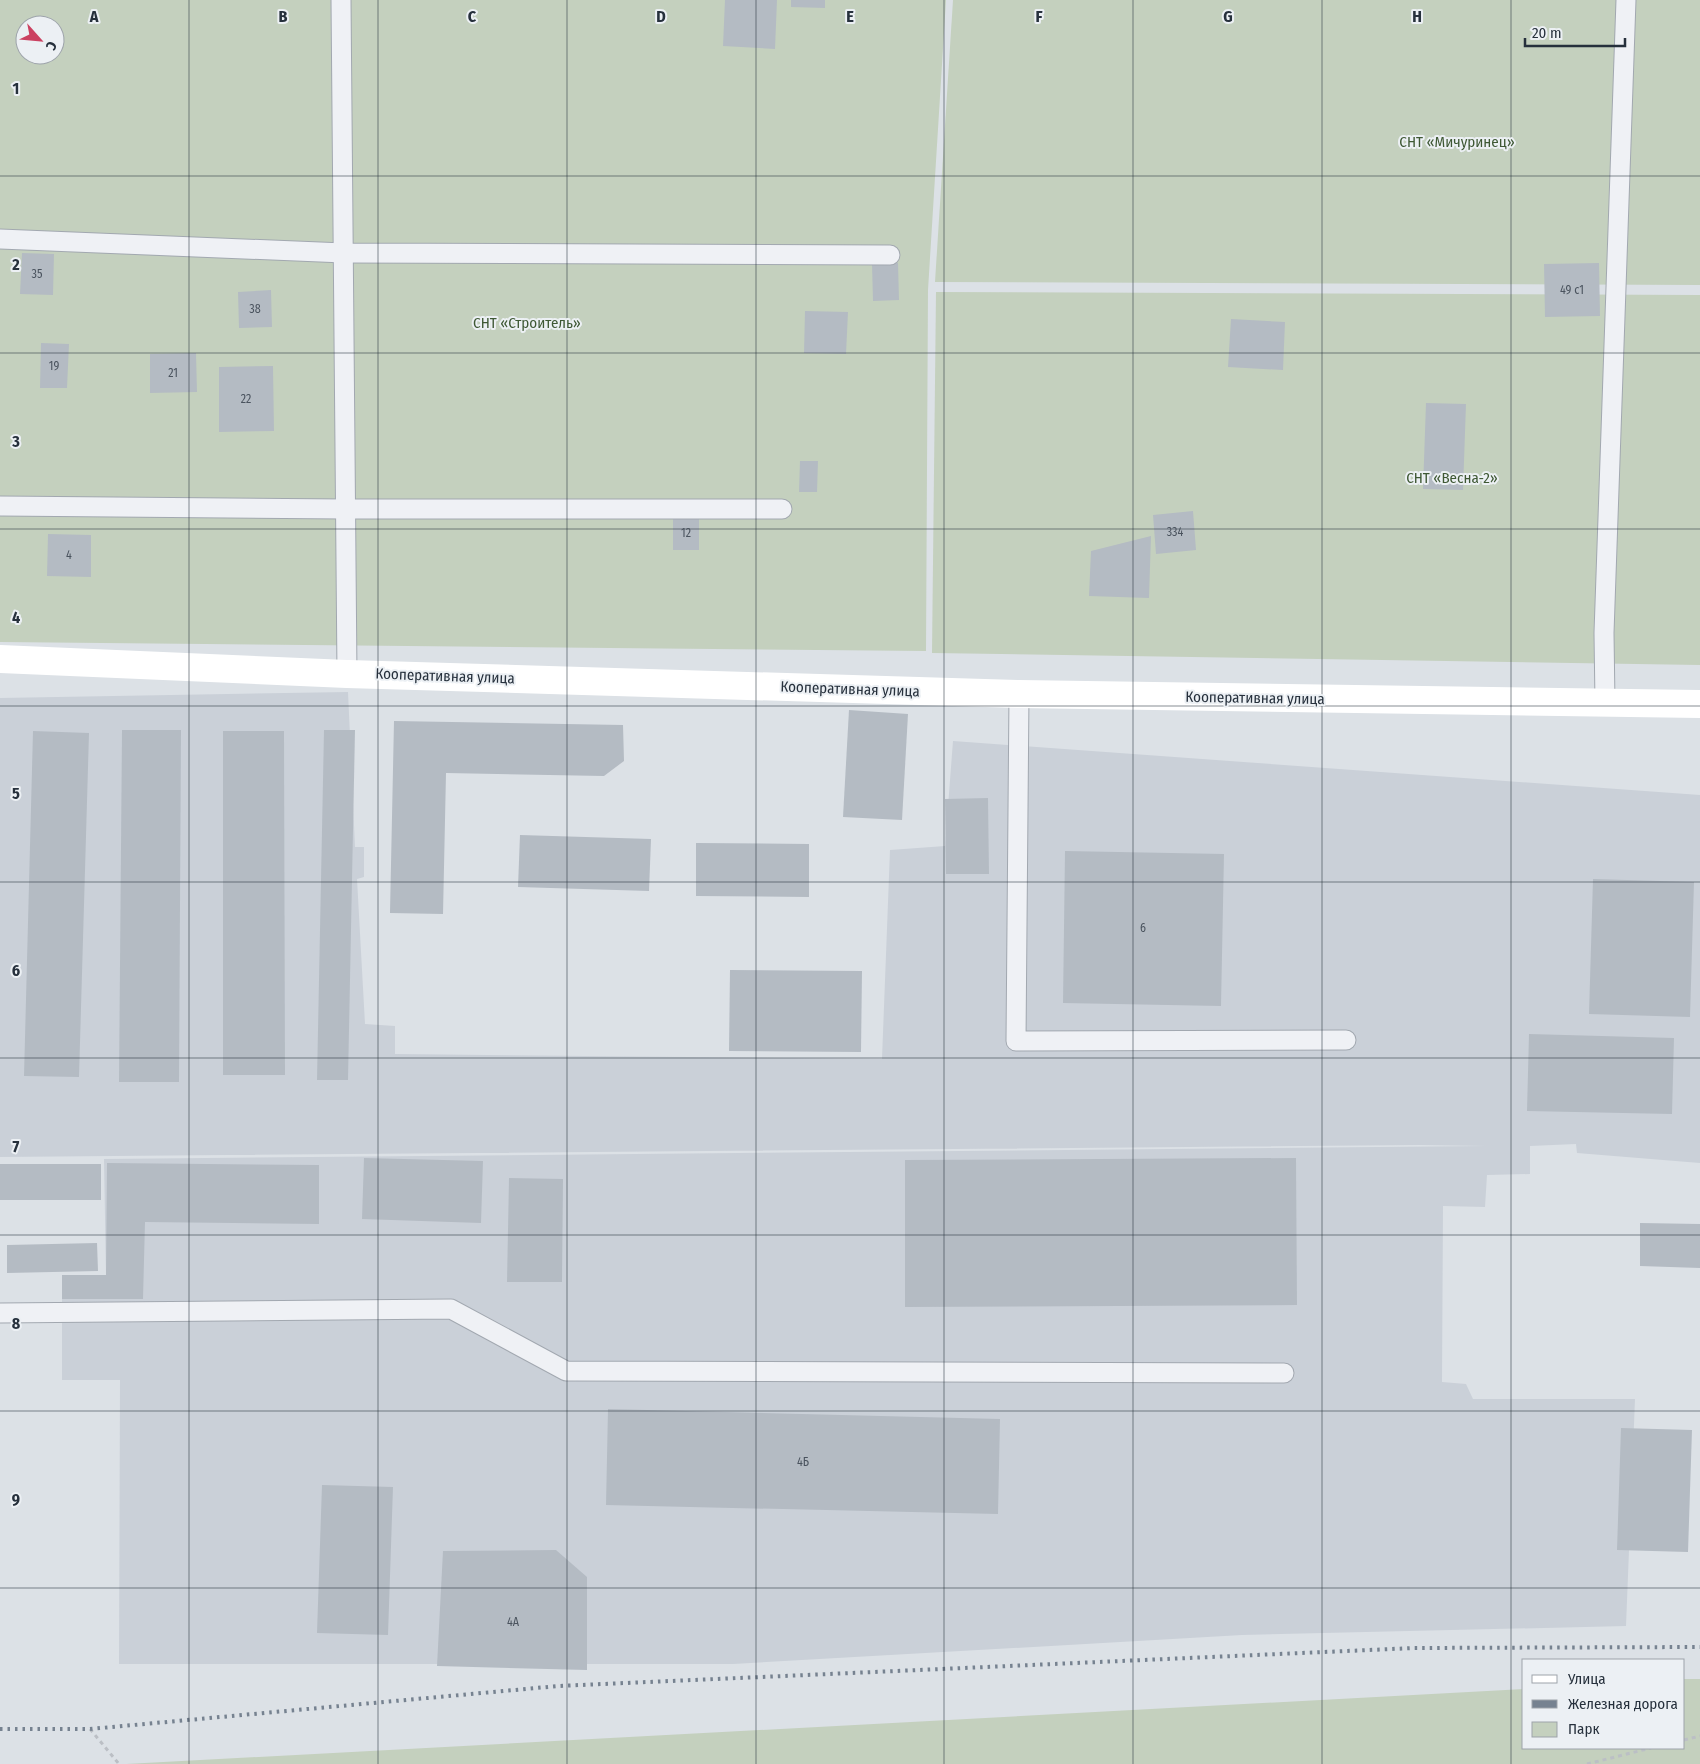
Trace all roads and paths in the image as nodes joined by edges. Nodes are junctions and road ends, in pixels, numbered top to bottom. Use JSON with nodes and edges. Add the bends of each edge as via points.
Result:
{"nodes":[{"id":1,"x":341,"y":0,"type":"edge"},
{"id":2,"x":1626,"y":0,"type":"edge"},
{"id":3,"x":0,"y":239,"type":"edge"},
{"id":4,"x":344,"y":252,"type":"junction"},
{"id":5,"x":890,"y":255,"type":"dead end"},
{"id":6,"x":0,"y":506,"type":"edge"},
{"id":7,"x":345,"y":509,"type":"junction"},
{"id":8,"x":782,"y":509,"type":"dead end"},
{"id":9,"x":5,"y":662,"type":"edge"},
{"id":10,"x":347,"y":674,"type":"junction"},
{"id":11,"x":1018,"y":694,"type":"junction"},
{"id":12,"x":1605,"y":704,"type":"junction"},
{"id":13,"x":1700,"y":704,"type":"edge"},
{"id":14,"x":1346,"y":1040,"type":"dead end"},
{"id":15,"x":0,"y":1313,"type":"edge"},
{"id":16,"x":1284,"y":1373,"type":"dead end"},
{"id":17,"x":90,"y":1729,"type":"dead end"},
{"id":18,"x":1700,"y":1736,"type":"edge"},
{"id":19,"x":1685,"y":1740,"type":"edge"},
{"id":20,"x":1647,"y":1749,"type":"edge"},
{"id":21,"x":119,"y":1764,"type":"edge"},
{"id":22,"x":1587,"y":1764,"type":"edge"}],
"edges":[{"from":1,"to":4,"type":"lane"},
{"from":2,"to":12,"type":"lane","via":[[1604,624]]},
{"from":3,"to":4,"type":"lane"},
{"from":4,"to":5,"type":"lane"},
{"from":4,"to":7,"type":"lane"},
{"from":6,"to":7,"type":"lane"},
{"from":7,"to":8,"type":"lane"},
{"from":7,"to":10,"type":"lane"},
{"from":9,"to":10,"type":"main road","name":"Кооперативная улица"},
{"from":10,"to":11,"type":"main road","name":"Кооперативная улица"},
{"from":11,"to":12,"type":"main road","name":"Кооперативная улица"},
{"from":11,"to":14,"type":"lane","via":[[1016,1041]]},
{"from":12,"to":13,"type":"main road","name":"Кооперативная улица"},
{"from":15,"to":16,"type":"lane","via":[[451,1309],[566,1371]]},
{"from":17,"to":21,"type":"path"},
{"from":18,"to":19,"type":"path"},
{"from":20,"to":22,"type":"path"}]}
